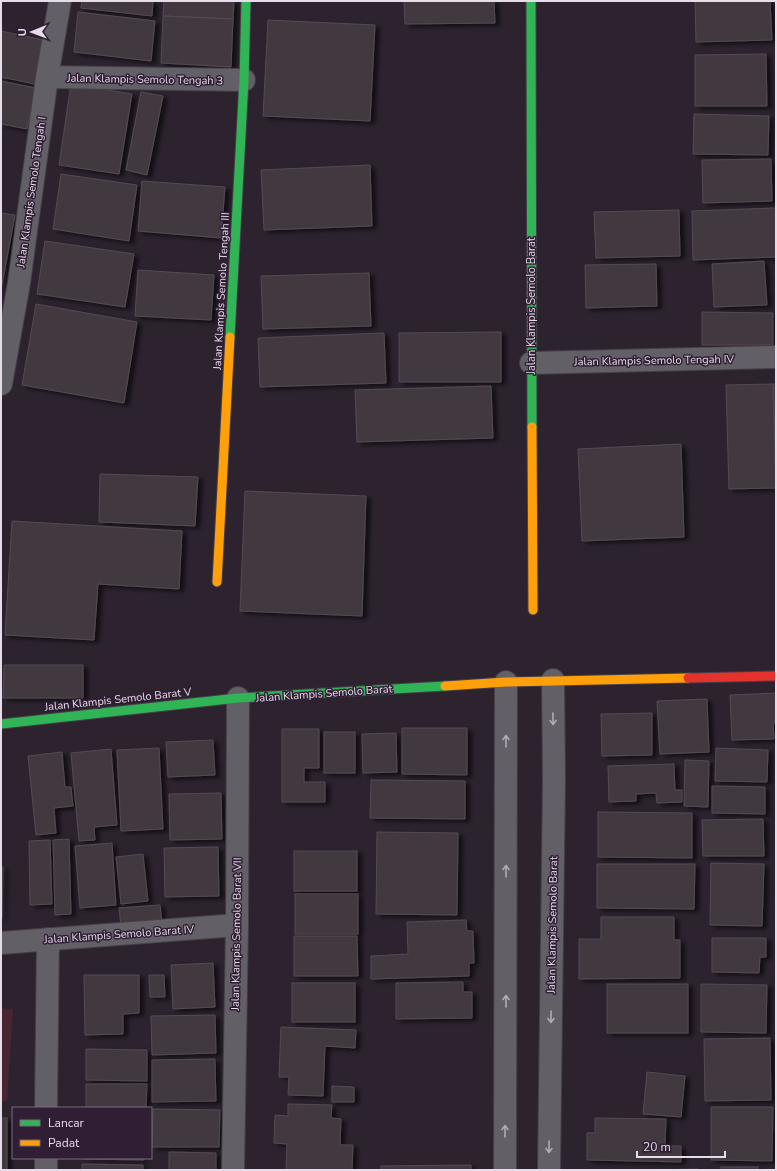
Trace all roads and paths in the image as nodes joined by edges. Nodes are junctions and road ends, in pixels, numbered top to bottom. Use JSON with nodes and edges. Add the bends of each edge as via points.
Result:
{"nodes":[{"id":1,"x":60,"y":1,"type":"edge"},
{"id":2,"x":246,"y":1,"type":"edge"},
{"id":3,"x":531,"y":1,"type":"edge"},
{"id":4,"x":47,"y":77,"type":"junction"},
{"id":5,"x":244,"y":80,"type":"junction"},
{"id":6,"x":776,"y":357,"type":"edge"},
{"id":7,"x":531,"y":363,"type":"junction"},
{"id":8,"x":1,"y":384,"type":"edge"},
{"id":9,"x":217,"y":582,"type":"dead end"},
{"id":10,"x":533,"y":610,"type":"dead end"},
{"id":11,"x":776,"y":676,"type":"edge"},
{"id":12,"x":553,"y":680,"type":"junction"},
{"id":13,"x":506,"y":682,"type":"junction"},
{"id":14,"x":238,"y":698,"type":"junction"},
{"id":15,"x":1,"y":724,"type":"edge"},
{"id":16,"x":237,"y":925,"type":"junction"},
{"id":17,"x":48,"y":939,"type":"junction"},
{"id":18,"x":1,"y":943,"type":"edge"},
{"id":19,"x":46,"y":1107,"type":"edge"},
{"id":20,"x":46,"y":1159,"type":"edge"},
{"id":21,"x":46,"y":1170,"type":"edge"},
{"id":22,"x":233,"y":1170,"type":"edge"},
{"id":23,"x":505,"y":1170,"type":"edge"},
{"id":24,"x":549,"y":1170,"type":"edge"}],
"edges":[{"from":1,"to":4,"type":"street","name":"Jalan Klampis Semolo Tengah I"},
{"from":2,"to":5,"type":"street","name":"Jalan Klampis Semolo Tengah III"},
{"from":3,"to":7,"type":"street","name":"Jalan Klampis Semolo Barat"},
{"from":4,"to":5,"type":"street","name":"Jalan Klampis Semolo Tengah 3"},
{"from":4,"to":8,"type":"street","name":"Jalan Klampis Semolo Tengah I"},
{"from":5,"to":9,"type":"street","name":"Jalan Klampis Semolo Tengah III"},
{"from":6,"to":7,"type":"street","name":"Jalan Klampis Semolo Tengah IV"},
{"from":7,"to":10,"type":"street","name":"Jalan Klampis Semolo Barat"},
{"from":11,"to":12,"type":"street","name":"Jalan Klampis Semolo Barat"},
{"from":12,"to":13,"type":"street","name":"Jalan Klampis Semolo Barat"},
{"from":12,"to":24,"type":"street","name":"Jalan Klampis Semolo Barat","one_way":true},
{"from":13,"to":14,"type":"street","name":"Jalan Klampis Semolo Barat"},
{"from":23,"to":13,"type":"street","one_way":true},
{"from":14,"to":15,"type":"street","name":"Jalan Klampis Semolo Barat V"},
{"from":14,"to":16,"type":"street","name":"Jalan Klampis Semolo Barat VII"},
{"from":16,"to":17,"type":"street","name":"Jalan Klampis Semolo Barat IV"},
{"from":16,"to":22,"type":"street","name":"Jalan Klampis Semolo Barat VII"},
{"from":17,"to":18,"type":"street","name":"Jalan Klampis Semolo Barat IV"},
{"from":17,"to":19,"type":"street"},
{"from":20,"to":21,"type":"street"}]}
